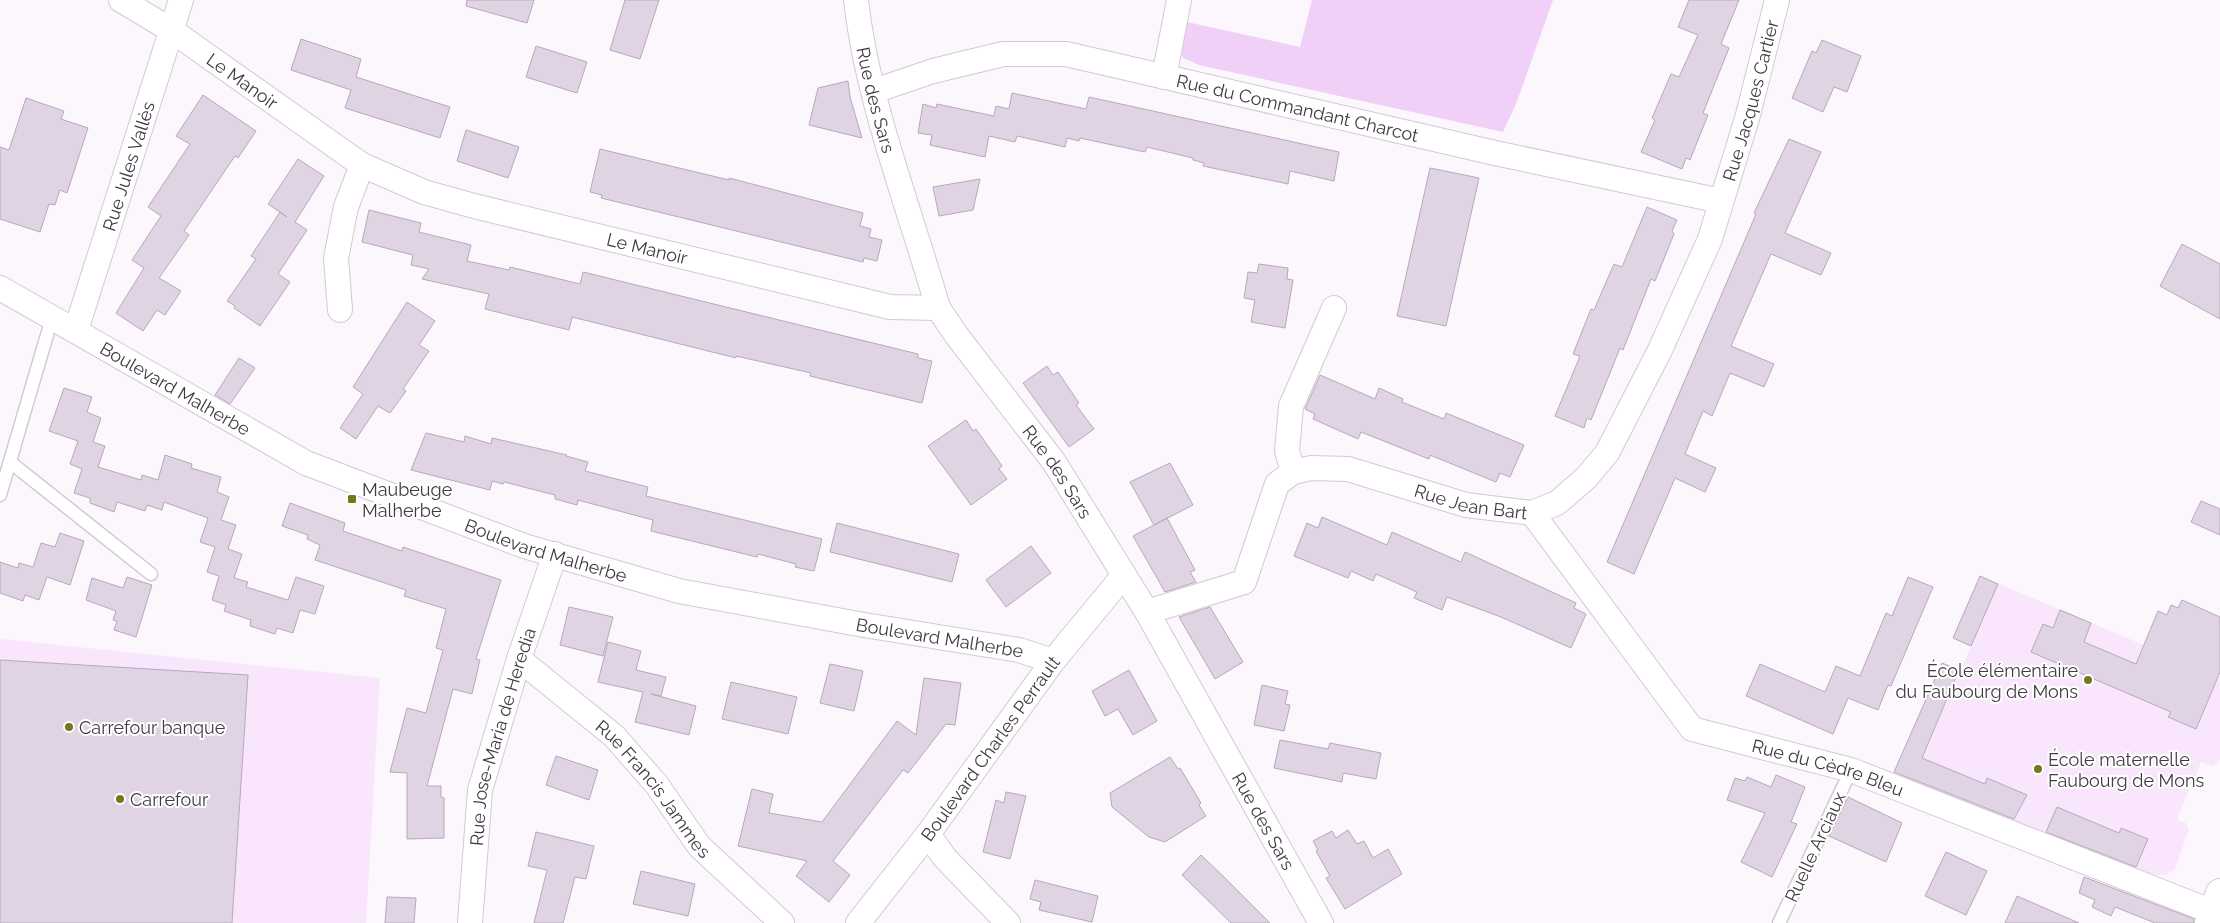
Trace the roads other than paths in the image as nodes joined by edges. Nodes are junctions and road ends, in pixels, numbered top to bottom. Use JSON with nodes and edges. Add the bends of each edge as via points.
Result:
{"nodes":[{"id":1,"x":121,"y":0,"type":"edge"},
{"id":2,"x":180,"y":0,"type":"edge"},
{"id":3,"x":856,"y":0,"type":"edge"},
{"id":4,"x":1179,"y":0,"type":"edge"},
{"id":5,"x":1778,"y":0,"type":"edge"},
{"id":6,"x":171,"y":30,"type":"junction"},
{"id":7,"x":1164,"y":77,"type":"junction"},
{"id":8,"x":874,"y":90,"type":"junction"},
{"id":9,"x":362,"y":165,"type":"junction"},
{"id":10,"x":1721,"y":201,"type":"junction"},
{"id":11,"x":0,"y":288,"type":"edge"},
{"id":12,"x":938,"y":308,"type":"junction"},
{"id":13,"x":1334,"y":308,"type":"dead end"},
{"id":14,"x":340,"y":310,"type":"dead end"},
{"id":15,"x":52,"y":318,"type":"junction"},
{"id":16,"x":76,"y":330,"type":"junction"},
{"id":17,"x":10,"y":462,"type":"junction"},
{"id":18,"x":1293,"y":472,"type":"junction"},
{"id":19,"x":0,"y":496,"type":"edge"},
{"id":20,"x":1532,"y":512,"type":"junction"},
{"id":21,"x":555,"y":554,"type":"junction"},
{"id":22,"x":151,"y":574,"type":"dead end"},
{"id":23,"x":1124,"y":575,"type":"junction"},
{"id":24,"x":1147,"y":612,"type":"junction"},
{"id":25,"x":519,"y":659,"type":"junction"},
{"id":26,"x":1053,"y":661,"type":"junction"},
{"id":27,"x":1851,"y":770,"type":"junction"},
{"id":28,"x":928,"y":834,"type":"junction"},
{"id":29,"x":2214,"y":909,"type":"edge"},
{"id":30,"x":470,"y":923,"type":"edge"},
{"id":31,"x":782,"y":923,"type":"edge"},
{"id":32,"x":858,"y":923,"type":"edge"},
{"id":33,"x":1008,"y":923,"type":"edge"},
{"id":34,"x":1322,"y":923,"type":"edge"},
{"id":35,"x":1779,"y":923,"type":"edge"}],
"edges":[{"from":1,"to":6,"type":"street","name":"Le Manoir"},
{"from":2,"to":6,"type":"street","name":"Rue Jules Vallès"},
{"from":3,"to":8,"type":"street","name":"Rue des Sars"},
{"from":4,"to":7,"type":"street"},
{"from":5,"to":10,"type":"street","name":"Rue Jacques Cartier","via":[[1748,115]]},
{"from":6,"to":9,"type":"street","name":"Le Manoir"},
{"from":6,"to":16,"type":"street","name":"Rue Jules Vallès"},
{"from":7,"to":8,"type":"street","name":"Rue du Commandant Charcot","via":[[1066,54],[1003,54]]},
{"from":7,"to":10,"type":"street","name":"Rue du Commandant Charcot"},
{"from":8,"to":12,"type":"street","name":"Rue des Sars"},
{"from":9,"to":12,"type":"street","name":"Le Manoir","via":[[424,192],[474,206],[890,307]]},
{"from":9,"to":14,"type":"street","via":[[346,207],[336,258]]},
{"from":10,"to":20,"type":"street","name":"Rue Jean Bart","via":[[1697,271],[1606,453],[1586,478],[1557,503]]},
{"from":11,"to":15,"type":"street","name":"Boulevard Malherbe"},
{"from":12,"to":23,"type":"street","name":"Rue des Sars","via":[[1054,462]]},
{"from":13,"to":18,"type":"street","via":[[1291,406],[1287,451]]},
{"from":15,"to":16,"type":"street","name":"Boulevard Malherbe"},
{"from":15,"to":17,"type":"lane"},
{"from":16,"to":21,"type":"street","name":"Boulevard Malherbe","via":[[306,462],[524,546]]},
{"from":17,"to":19,"type":"lane"},
{"from":17,"to":22,"type":"lane"},
{"from":18,"to":20,"type":"street","name":"Rue Jean Bart","via":[[1311,468],[1348,469],[1466,505]]},
{"from":18,"to":24,"type":"street","via":[[1277,484],[1244,582]]},
{"from":20,"to":27,"type":"street","name":"Rue du Cèdre Bleu","via":[[1692,729]]},
{"from":21,"to":25,"type":"street","name":"Rue Jose-Maria de Heredia"},
{"from":21,"to":26,"type":"street","name":"Boulevard Malherbe","via":[[679,590],[1019,650]]},
{"from":23,"to":24,"type":"street","name":"Rue des Sars"},
{"from":23,"to":26,"type":"street","name":"Boulevard Charles Perrault"},
{"from":24,"to":34,"type":"street","name":"Rue des Sars"},
{"from":25,"to":30,"type":"street","name":"Rue Jose-Maria de Heredia","via":[[480,790]]},
{"from":25,"to":31,"type":"street","name":"Rue Francis Jammes","via":[[614,736],[657,785],[699,846]]},
{"from":26,"to":28,"type":"street","name":"Boulevard Charles Perrault"},
{"from":27,"to":29,"type":"street","name":"Rue du Cèdre Bleu"},
{"from":27,"to":35,"type":"lane","name":"Ruelle Arciaux"},
{"from":28,"to":32,"type":"street","name":"Boulevard Charles Perrault"},
{"from":28,"to":33,"type":"street","via":[[945,858]]}]}
